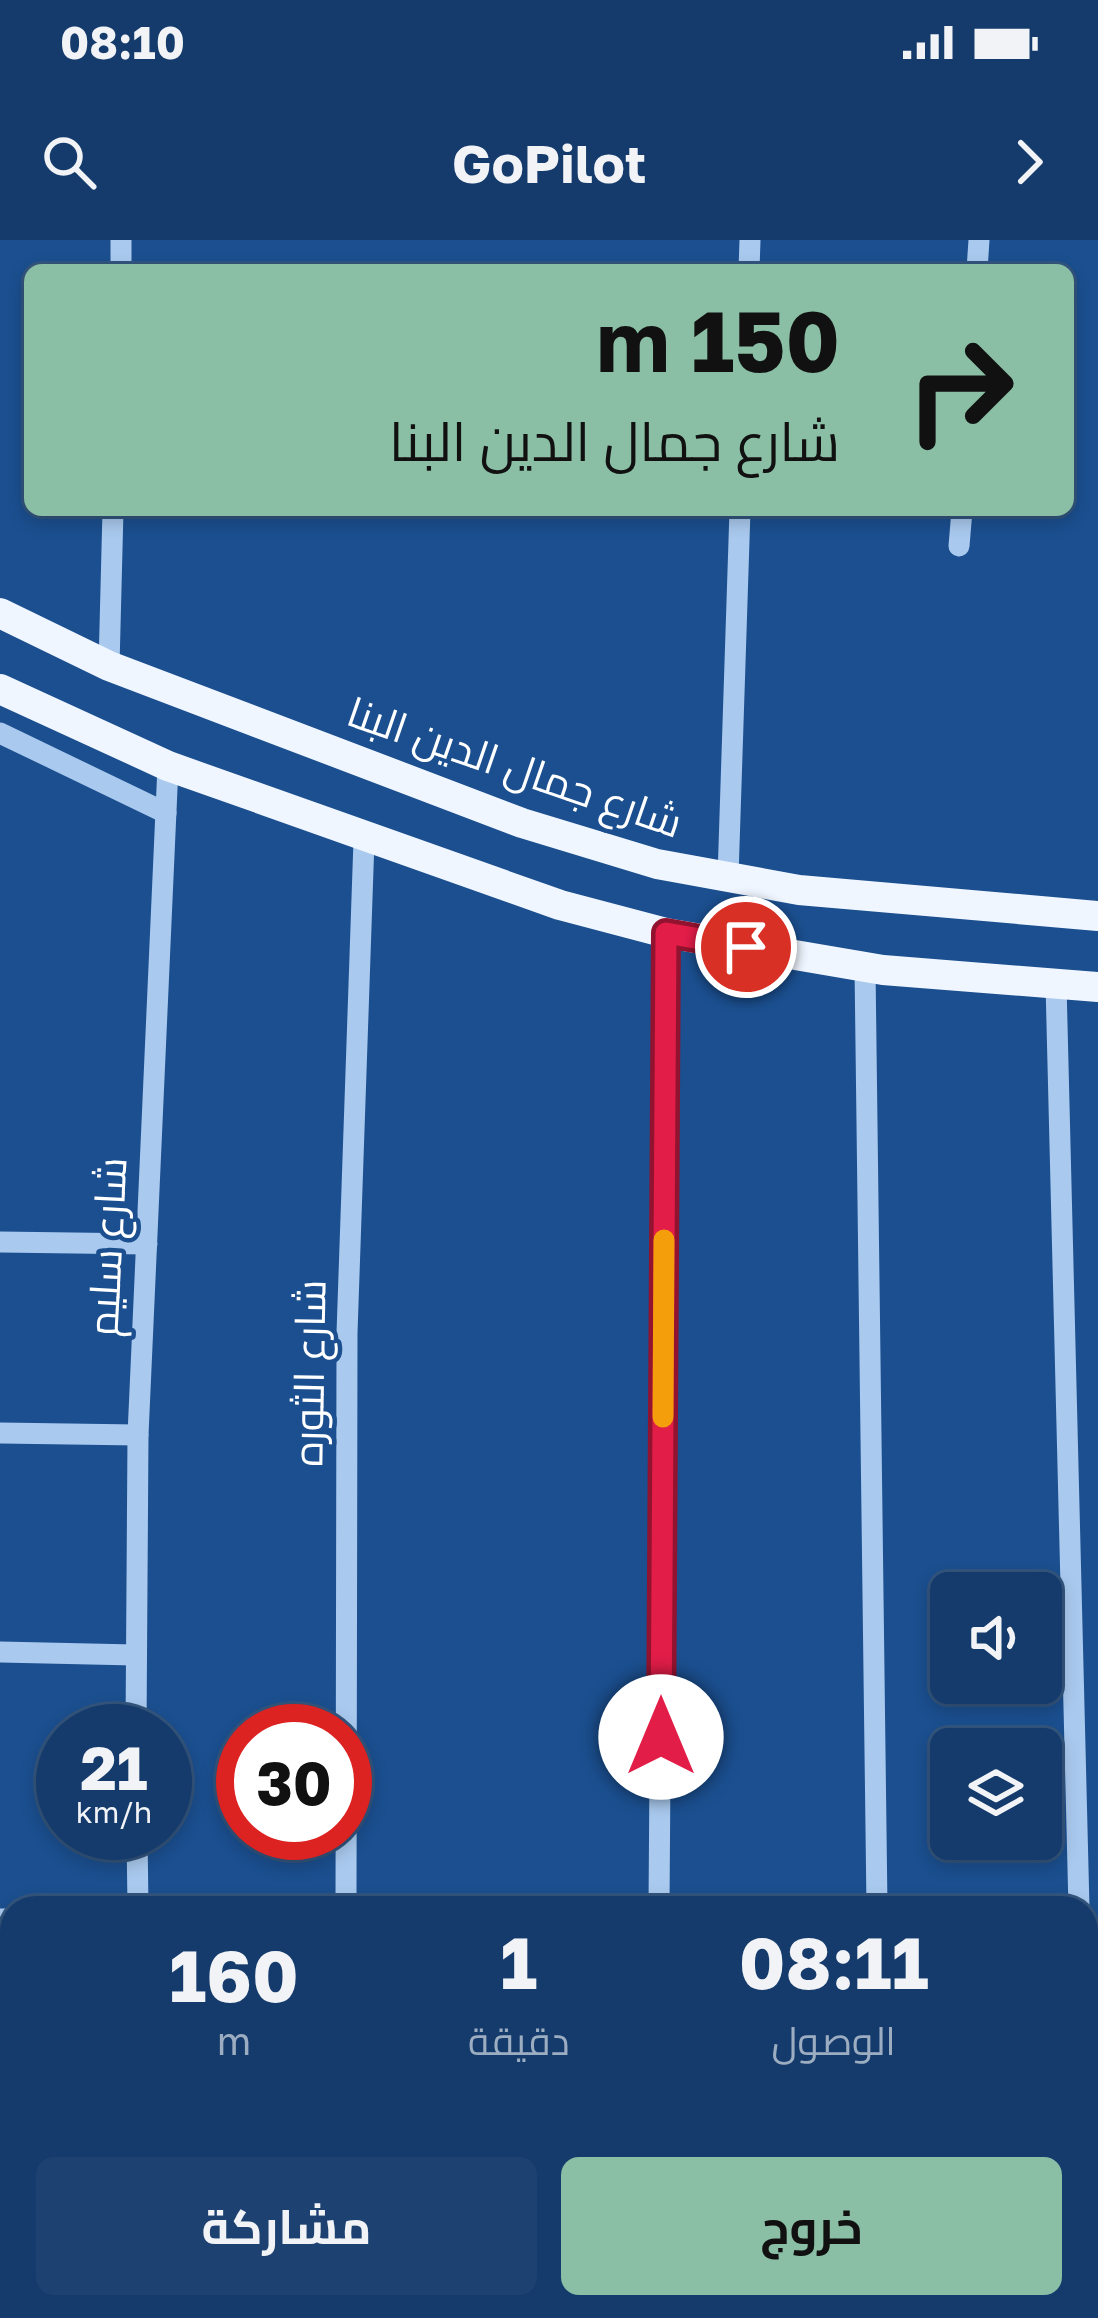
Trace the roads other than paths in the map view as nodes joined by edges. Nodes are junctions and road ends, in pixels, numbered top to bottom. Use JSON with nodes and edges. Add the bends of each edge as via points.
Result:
{"nodes":[{"id":1,"x":113,"y":516,"type":"edge"},
{"id":2,"x":740,"y":516,"type":"edge"},
{"id":3,"x":961,"y":516,"type":"edge"},
{"id":4,"x":959,"y":545,"type":"dead end"},
{"id":5,"x":0,"y":613,"type":"edge"},
{"id":6,"x":109,"y":666,"type":"junction"},
{"id":7,"x":0,"y":689,"type":"edge"},
{"id":8,"x":0,"y":733,"type":"edge"},
{"id":9,"x":168,"y":766,"type":"junction"},
{"id":10,"x":166,"y":813,"type":"junction"},
{"id":11,"x":364,"y":840,"type":"junction"},
{"id":12,"x":728,"y":877,"type":"junction"},
{"id":13,"x":1098,"y":916,"type":"edge"},
{"id":14,"x":666,"y":933,"type":"junction"},
{"id":15,"x":865,"y":968,"type":"junction"},
{"id":16,"x":1056,"y":984,"type":"junction"},
{"id":17,"x":1098,"y":986,"type":"edge"},
{"id":18,"x":0,"y":1242,"type":"edge"},
{"id":19,"x":147,"y":1244,"type":"junction"},
{"id":20,"x":0,"y":1433,"type":"edge"},
{"id":21,"x":138,"y":1435,"type":"junction"},
{"id":22,"x":0,"y":1652,"type":"edge"},
{"id":23,"x":135,"y":1655,"type":"junction"},
{"id":24,"x":136,"y":1704,"type":"edge"},
{"id":25,"x":137,"y":1860,"type":"edge"},
{"id":26,"x":138,"y":1896,"type":"edge"},
{"id":27,"x":346,"y":1896,"type":"edge"},
{"id":28,"x":659,"y":1896,"type":"edge"},
{"id":29,"x":877,"y":1896,"type":"edge"},
{"id":30,"x":1078,"y":1896,"type":"edge"}],
"edges":[{"from":1,"to":6,"type":"street"},
{"from":2,"to":12,"type":"street"},
{"from":3,"to":4,"type":"street"},
{"from":5,"to":6,"type":"main road","name":"شارع جمال الدين البنا"},
{"from":6,"to":12,"type":"main road","name":"شارع جمال الدين البنا","via":[[522,823]]},
{"from":7,"to":9,"type":"main road"},
{"from":8,"to":10,"type":"street"},
{"from":9,"to":10,"type":"street","name":"شارع سليم"},
{"from":9,"to":11,"type":"main road"},
{"from":10,"to":19,"type":"street","name":"شارع سليم"},
{"from":11,"to":14,"type":"main road"},
{"from":11,"to":27,"type":"street","name":"شارع الثوره","via":[[347,1333]]},
{"from":12,"to":13,"type":"main road","name":"شارع جمال الدين البنا"},
{"from":14,"to":15,"type":"main road"},
{"from":14,"to":28,"type":"street"},
{"from":15,"to":16,"type":"main road"},
{"from":15,"to":29,"type":"street"},
{"from":16,"to":17,"type":"main road"},
{"from":16,"to":30,"type":"street"},
{"from":18,"to":19,"type":"street"},
{"from":19,"to":21,"type":"street","name":"شارع سليم"},
{"from":20,"to":21,"type":"street"},
{"from":21,"to":23,"type":"street","name":"شارع سليم"},
{"from":22,"to":23,"type":"street"},
{"from":23,"to":24,"type":"street","name":"شارع سليم"},
{"from":25,"to":26,"type":"street"}]}
